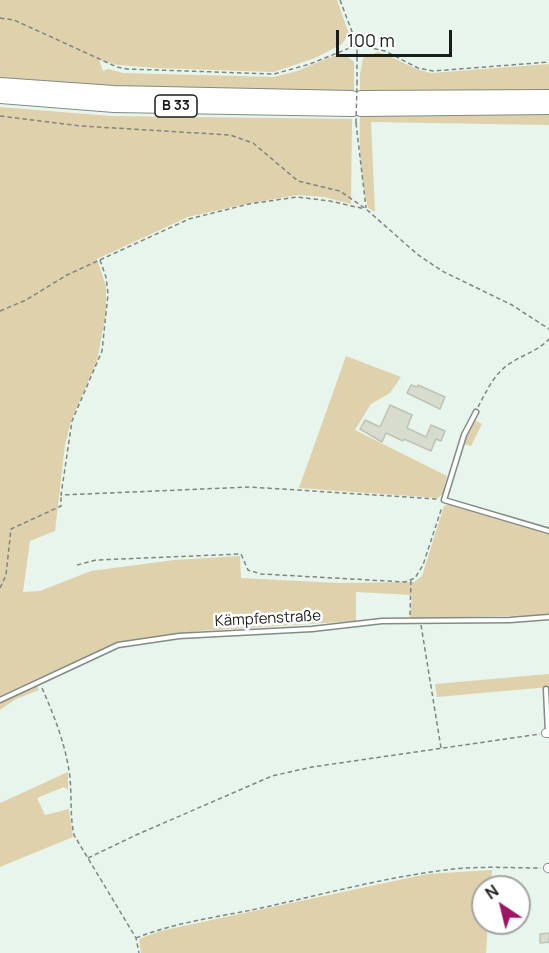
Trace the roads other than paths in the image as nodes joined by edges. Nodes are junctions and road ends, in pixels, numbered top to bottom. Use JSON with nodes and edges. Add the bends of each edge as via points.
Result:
{"nodes":[{"id":1,"x":0,"y":85,"type":"edge"},
{"id":2,"x":0,"y":96,"type":"edge"},
{"id":3,"x":549,"y":96,"type":"edge"},
{"id":4,"x":549,"y":106,"type":"edge"},
{"id":5,"x":357,"y":108,"type":"junction"},
{"id":6,"x":476,"y":412,"type":"road end"},
{"id":7,"x":549,"y":531,"type":"edge"},
{"id":8,"x":549,"y":617,"type":"edge"},
{"id":9,"x":546,"y":689,"type":"dead end"},
{"id":10,"x":0,"y":700,"type":"edge"},
{"id":11,"x":548,"y":733,"type":"edge"}],
"edges":[{"from":1,"to":5,"type":"highway","number":"B 33"},
{"from":2,"to":5,"type":"highway","number":"B 33","via":[[114,105]]},
{"from":3,"to":5,"type":"highway","number":"B 33"},
{"from":4,"to":5,"type":"highway","number":"B 33"},
{"from":6,"to":7,"type":"lane","via":[[464,435],[444,500]]},
{"from":8,"to":10,"type":"lane","name":"Kämpfenstraße","via":[[382,621],[179,636],[118,645]]},
{"from":9,"to":11,"type":"lane"}]}
